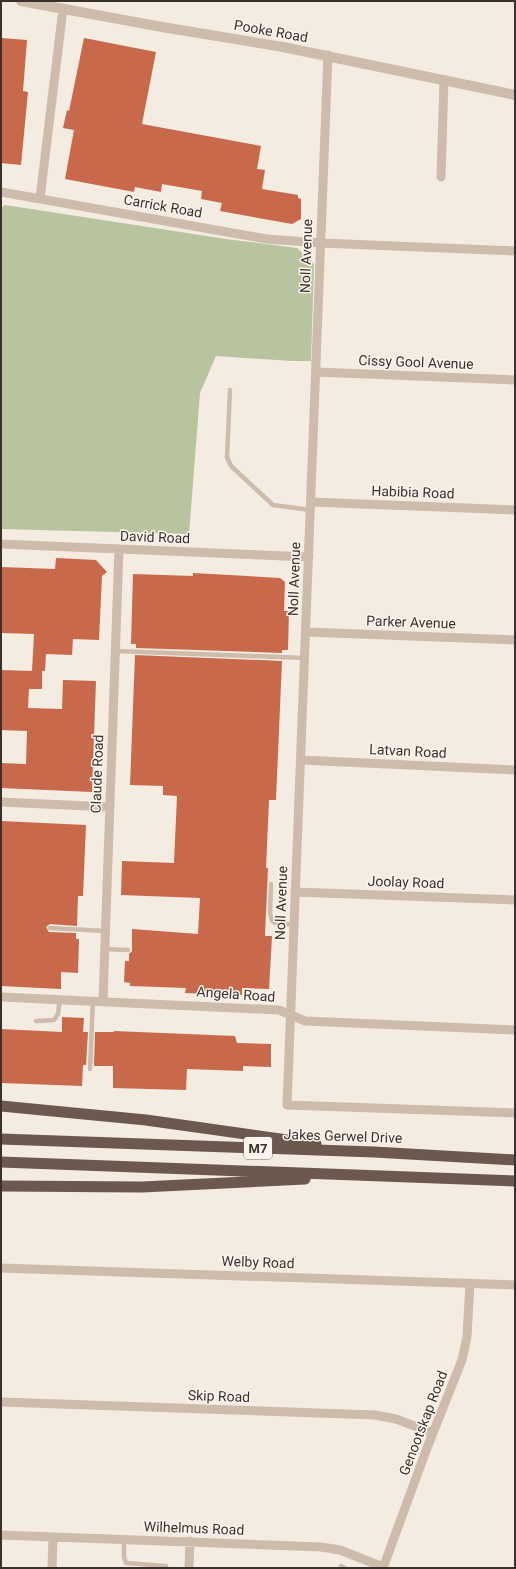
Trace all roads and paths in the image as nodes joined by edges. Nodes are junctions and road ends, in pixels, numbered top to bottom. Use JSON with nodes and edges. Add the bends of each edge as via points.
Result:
{"nodes":[{"id":1,"x":21,"y":1,"type":"edge"},
{"id":2,"x":63,"y":9,"type":"junction"},
{"id":3,"x":328,"y":56,"type":"junction"},
{"id":4,"x":444,"y":80,"type":"junction"},
{"id":5,"x":515,"y":95,"type":"edge"},
{"id":6,"x":441,"y":177,"type":"dead end"},
{"id":7,"x":1,"y":192,"type":"edge"},
{"id":8,"x":40,"y":198,"type":"junction"},
{"id":9,"x":321,"y":243,"type":"junction"},
{"id":10,"x":515,"y":251,"type":"edge"},
{"id":11,"x":316,"y":372,"type":"junction"},
{"id":12,"x":515,"y":380,"type":"edge"},
{"id":13,"x":230,"y":390,"type":"dead end"},
{"id":14,"x":311,"y":506,"type":"junction"},
{"id":15,"x":515,"y":510,"type":"edge"},
{"id":16,"x":1,"y":544,"type":"edge"},
{"id":17,"x":119,"y":549,"type":"junction"},
{"id":18,"x":309,"y":557,"type":"junction"},
{"id":19,"x":306,"y":632,"type":"junction"},
{"id":20,"x":515,"y":640,"type":"edge"},
{"id":21,"x":116,"y":651,"type":"junction"},
{"id":22,"x":305,"y":658,"type":"junction"},
{"id":23,"x":300,"y":760,"type":"junction"},
{"id":24,"x":515,"y":770,"type":"edge"},
{"id":25,"x":1,"y":802,"type":"edge"},
{"id":26,"x":110,"y":806,"type":"junction"},
{"id":27,"x":271,"y":884,"type":"dead end"},
{"id":28,"x":295,"y":892,"type":"junction"},
{"id":29,"x":515,"y":900,"type":"edge"},
{"id":30,"x":294,"y":925,"type":"junction"},
{"id":31,"x":50,"y":928,"type":"dead end"},
{"id":32,"x":105,"y":931,"type":"junction"},
{"id":33,"x":104,"y":949,"type":"junction"},
{"id":34,"x":128,"y":950,"type":"dead end"},
{"id":35,"x":1,"y":997,"type":"edge"},
{"id":36,"x":60,"y":999,"type":"junction"},
{"id":37,"x":98,"y":1000,"type":"junction"},
{"id":38,"x":290,"y":1015,"type":"junction"},
{"id":39,"x":36,"y":1021,"type":"dead end"},
{"id":40,"x":515,"y":1030,"type":"edge"},
{"id":41,"x":90,"y":1069,"type":"dead end"},
{"id":42,"x":1,"y":1106,"type":"edge"},
{"id":43,"x":515,"y":1113,"type":"edge"},
{"id":44,"x":1,"y":1139,"type":"edge"},
{"id":45,"x":374,"y":1152,"type":"junction"},
{"id":46,"x":515,"y":1160,"type":"edge"},
{"id":47,"x":1,"y":1162,"type":"edge"},
{"id":48,"x":375,"y":1176,"type":"junction"},
{"id":49,"x":515,"y":1181,"type":"edge"},
{"id":50,"x":1,"y":1186,"type":"edge"},
{"id":51,"x":1,"y":1268,"type":"edge"},
{"id":52,"x":470,"y":1283,"type":"junction"},
{"id":53,"x":515,"y":1285,"type":"edge"},
{"id":54,"x":1,"y":1402,"type":"edge"},
{"id":55,"x":433,"y":1433,"type":"junction"},
{"id":56,"x":1,"y":1535,"type":"edge"},
{"id":57,"x":53,"y":1537,"type":"junction"},
{"id":58,"x":124,"y":1539,"type":"junction"},
{"id":59,"x":190,"y":1541,"type":"junction"},
{"id":60,"x":166,"y":1566,"type":"dead end"},
{"id":61,"x":383,"y":1567,"type":"edge"},
{"id":62,"x":52,"y":1568,"type":"edge"},
{"id":63,"x":189,"y":1568,"type":"edge"}],
"edges":[{"from":1,"to":2,"type":"street","name":"Pooke Road"},
{"from":2,"to":3,"type":"street","name":"Pooke Road"},
{"from":2,"to":8,"type":"street"},
{"from":3,"to":4,"type":"street","name":"Pooke Road"},
{"from":3,"to":9,"type":"street","name":"Noll Avenue"},
{"from":4,"to":5,"type":"street","name":"Pooke Road"},
{"from":4,"to":6,"type":"street"},
{"from":7,"to":8,"type":"street","name":"Carrick Road"},
{"from":8,"to":9,"type":"street","name":"Carrick Road","via":[[253,237]]},
{"from":9,"to":10,"type":"street","name":"Carrick Road"},
{"from":9,"to":11,"type":"street","name":"Noll Avenue"},
{"from":11,"to":12,"type":"street","name":"Cissy Gool Avenue"},
{"from":11,"to":14,"type":"street","name":"Noll Avenue"},
{"from":13,"to":14,"type":"lane","via":[[227,457],[231,466],[273,505]]},
{"from":14,"to":15,"type":"street","name":"Habibia Road"},
{"from":14,"to":18,"type":"street","name":"Noll Avenue"},
{"from":16,"to":17,"type":"street","name":"David Road"},
{"from":17,"to":18,"type":"street","name":"David Road"},
{"from":17,"to":21,"type":"street","name":"Claude Road"},
{"from":18,"to":19,"type":"street","name":"Noll Avenue"},
{"from":19,"to":20,"type":"street","name":"Parker Avenue"},
{"from":19,"to":22,"type":"street","name":"Noll Avenue"},
{"from":21,"to":22,"type":"lane"},
{"from":21,"to":26,"type":"street","name":"Claude Road"},
{"from":22,"to":23,"type":"street","name":"Noll Avenue"},
{"from":23,"to":24,"type":"street","name":"Latvan Road"},
{"from":23,"to":28,"type":"street","name":"Noll Avenue"},
{"from":25,"to":26,"type":"street"},
{"from":26,"to":32,"type":"street","name":"Claude Road"},
{"from":27,"to":30,"type":"lane","via":[[272,921]]},
{"from":28,"to":29,"type":"street","name":"Joolay Road"},
{"from":28,"to":30,"type":"street","name":"Noll Avenue"},
{"from":30,"to":38,"type":"street","name":"Noll Avenue"},
{"from":31,"to":32,"type":"lane"},
{"from":32,"to":33,"type":"street","name":"Claude Road"},
{"from":33,"to":34,"type":"lane"},
{"from":33,"to":37,"type":"street","name":"Claude Road"},
{"from":35,"to":36,"type":"street","name":"Angela Road"},
{"from":36,"to":37,"type":"street","name":"Angela Road"},
{"from":36,"to":39,"type":"lane","via":[[58,1014],[54,1020]]},
{"from":37,"to":38,"type":"street","name":"Angela Road","via":[[279,1010]]},
{"from":37,"to":41,"type":"lane"},
{"from":38,"to":40,"type":"street","name":"Angela Road","via":[[305,1020]]},
{"from":38,"to":43,"type":"street","name":"Noll Avenue","via":[[287,1105]]},
{"from":42,"to":45,"type":"highway","via":[[146,1120]]},
{"from":44,"to":45,"type":"highway","name":"Jakes Gerwel Drive","number":"M7"},
{"from":45,"to":46,"type":"highway","name":"Jakes Gerwel Drive","number":"M7"},
{"from":47,"to":48,"type":"highway","number":"M7"},
{"from":48,"to":49,"type":"highway","number":"M7"},
{"from":48,"to":50,"type":"highway","via":[[142,1187]]},
{"from":51,"to":52,"type":"street","name":"Welby Road"},
{"from":52,"to":53,"type":"street","name":"Welby Road"},
{"from":52,"to":55,"type":"street","name":"Genootskap Road","via":[[465,1350]]},
{"from":54,"to":55,"type":"street","name":"Skip Road","via":[[375,1415],[396,1419]]},
{"from":55,"to":61,"type":"street","name":"Genootskap Road"},
{"from":56,"to":57,"type":"street","name":"Wilhelmus Road"},
{"from":57,"to":58,"type":"street","name":"Wilhelmus Road"},
{"from":57,"to":62,"type":"street"},
{"from":58,"to":59,"type":"street","name":"Wilhelmus Road"},
{"from":58,"to":60,"type":"lane","via":[[126,1563]]},
{"from":59,"to":61,"type":"street","name":"Wilhelmus Road","via":[[331,1548]]},
{"from":59,"to":63,"type":"street"}]}
